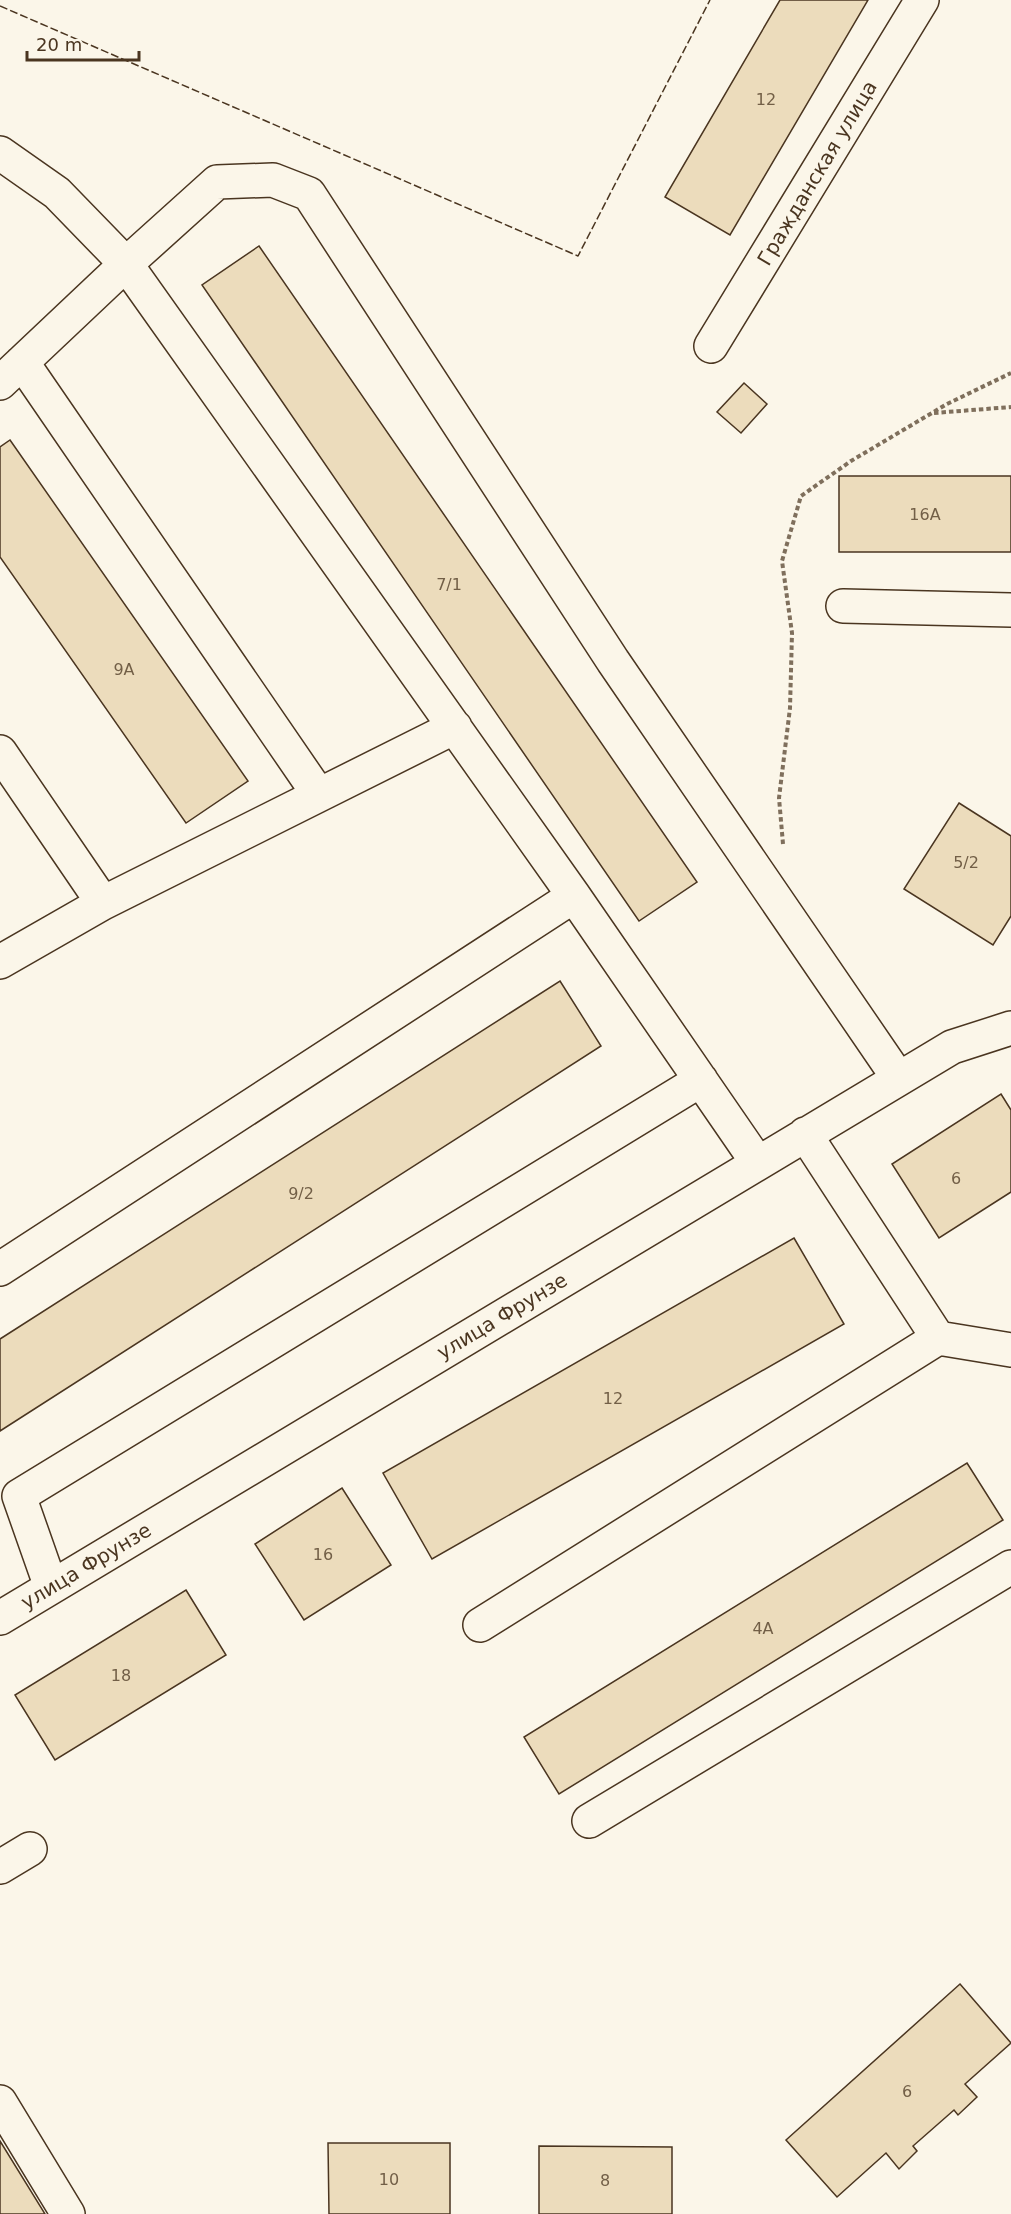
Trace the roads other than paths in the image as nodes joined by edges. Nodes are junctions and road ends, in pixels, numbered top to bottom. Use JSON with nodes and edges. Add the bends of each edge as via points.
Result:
{"nodes":[{"id":1,"x":922,"y":0,"type":"edge"},
{"id":2,"x":0,"y":153,"type":"edge"},
{"id":3,"x":126,"y":264,"type":"junction"},
{"id":4,"x":711,"y":346,"type":"dead end"},
{"id":5,"x":11,"y":373,"type":"edge"},
{"id":6,"x":843,"y":606,"type":"dead end"},
{"id":7,"x":1011,"y":610,"type":"edge"},
{"id":8,"x":455,"y":727,"type":"junction"},
{"id":9,"x":0,"y":752,"type":"edge"},
{"id":10,"x":319,"y":795,"type":"junction"},
{"id":11,"x":574,"y":896,"type":"junction"},
{"id":12,"x":103,"y":903,"type":"junction"},
{"id":13,"x":0,"y":962,"type":"edge"},
{"id":14,"x":1011,"y":1028,"type":"edge"},
{"id":15,"x":899,"y":1078,"type":"junction"},
{"id":16,"x":701,"y":1080,"type":"junction"},
{"id":17,"x":806,"y":1134,"type":"junction"},
{"id":18,"x":758,"y":1162,"type":"junction"},
{"id":19,"x":0,"y":1269,"type":"edge"},
{"id":20,"x":938,"y":1338,"type":"junction"},
{"id":21,"x":1011,"y":1350,"type":"edge"},
{"id":22,"x":1011,"y":1567,"type":"edge"},
{"id":23,"x":51,"y":1587,"type":"junction"},
{"id":24,"x":0,"y":1618,"type":"edge"},
{"id":25,"x":480,"y":1625,"type":"dead end"},
{"id":26,"x":589,"y":1821,"type":"dead end"},
{"id":27,"x":30,"y":1849,"type":"dead end"},
{"id":28,"x":0,"y":1867,"type":"edge"},
{"id":29,"x":0,"y":2102,"type":"edge"},
{"id":30,"x":68,"y":2214,"type":"edge"}],
"edges":[{"from":1,"to":4,"type":"street","name":"Гражданская улица"},
{"from":2,"to":3,"type":"street","via":[[57,193]]},
{"from":3,"to":5,"type":"street"},
{"from":3,"to":8,"type":"street"},
{"from":3,"to":15,"type":"street","via":[[217,182],[273,180],[309,194],[613,661]]},
{"from":5,"to":10,"type":"street"},
{"from":6,"to":7,"type":"street"},
{"from":8,"to":10,"type":"street"},
{"from":8,"to":11,"type":"street"},
{"from":9,"to":12,"type":"street"},
{"from":10,"to":12,"type":"street"},
{"from":11,"to":16,"type":"street"},
{"from":11,"to":19,"type":"street"},
{"from":12,"to":13,"type":"street"},
{"from":14,"to":15,"type":"street","name":"улица Фрунзе","via":[[952,1047]]},
{"from":15,"to":17,"type":"street","name":"улица Фрунзе"},
{"from":16,"to":18,"type":"street"},
{"from":16,"to":23,"type":"street","via":[[19,1496]]},
{"from":17,"to":18,"type":"street","name":"улица Фрунзе"},
{"from":17,"to":20,"type":"street"},
{"from":18,"to":23,"type":"street","name":"улица Фрунзе"},
{"from":20,"to":21,"type":"street"},
{"from":20,"to":25,"type":"street"},
{"from":22,"to":26,"type":"street"},
{"from":23,"to":24,"type":"street","name":"улица Фрунзе"},
{"from":27,"to":28,"type":"street"},
{"from":29,"to":30,"type":"street"}]}
